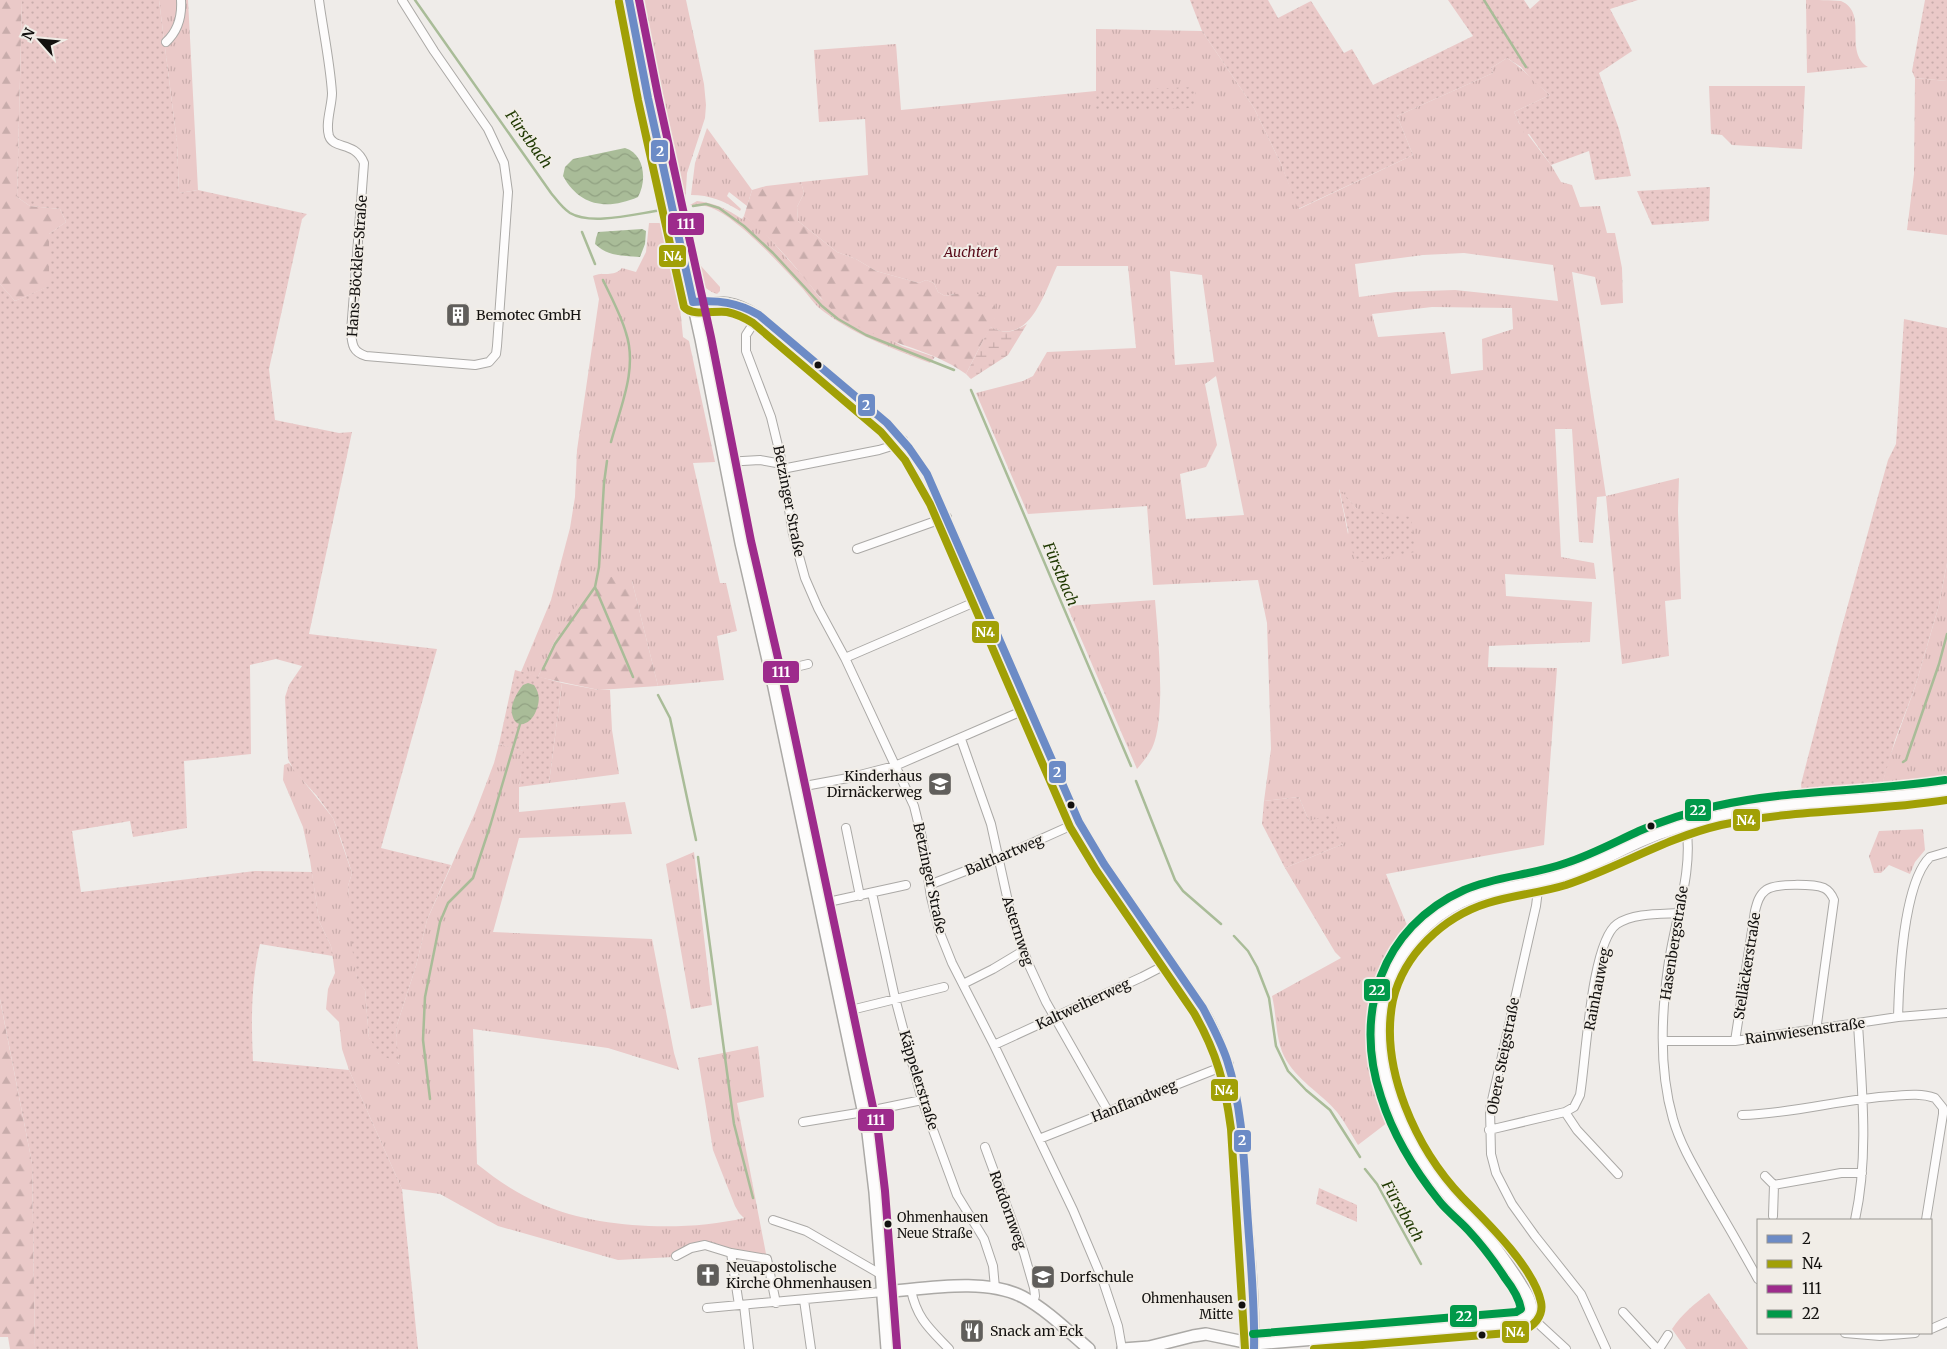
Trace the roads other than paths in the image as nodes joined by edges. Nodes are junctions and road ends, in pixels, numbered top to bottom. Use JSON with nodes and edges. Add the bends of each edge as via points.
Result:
{"nodes":[{"id":1,"x":181,"y":0,"type":"edge"},
{"id":2,"x":319,"y":0,"type":"edge"},
{"id":3,"x":402,"y":0,"type":"edge"},
{"id":4,"x":630,"y":0,"type":"edge"},
{"id":5,"x":166,"y":42,"type":"dead end"},
{"id":6,"x":693,"y":302,"type":"junction"},
{"id":7,"x":759,"y":315,"type":"junction"},
{"id":8,"x":903,"y":440,"type":"junction"},
{"id":9,"x":724,"y":462,"type":"junction"},
{"id":10,"x":782,"y":467,"type":"junction"},
{"id":11,"x":946,"y":517,"type":"junction"},
{"id":12,"x":857,"y":549,"type":"dead end"},
{"id":13,"x":982,"y":599,"type":"junction"},
{"id":14,"x":845,"y":658,"type":"junction"},
{"id":15,"x":808,"y":664,"type":"dead end"},
{"id":16,"x":771,"y":673,"type":"junction"},
{"id":17,"x":1029,"y":708,"type":"junction"},
{"id":18,"x":961,"y":739,"type":"junction"},
{"id":19,"x":895,"y":766,"type":"junction"},
{"id":20,"x":794,"y":788,"type":"junction"},
{"id":21,"x":1947,"y":790,"type":"edge"},
{"id":22,"x":1079,"y":822,"type":"junction"},
{"id":23,"x":1686,"y":825,"type":"junction"},
{"id":24,"x":846,"y":828,"type":"dead end"},
{"id":25,"x":1947,"y":852,"type":"edge"},
{"id":26,"x":999,"y":858,"type":"junction"},
{"id":27,"x":1539,"y":882,"type":"junction"},
{"id":28,"x":906,"y":885,"type":"dead end"},
{"id":29,"x":929,"y":885,"type":"junction"},
{"id":30,"x":872,"y":893,"type":"junction"},
{"id":31,"x":860,"y":896,"type":"junction"},
{"id":32,"x":819,"y":904,"type":"junction"},
{"id":33,"x":1678,"y":913,"type":"junction"},
{"id":34,"x":1023,"y":951,"type":"junction"},
{"id":35,"x":1171,"y":962,"type":"junction"},
{"id":36,"x":963,"y":984,"type":"junction"},
{"id":37,"x":944,"y":987,"type":"dead end"},
{"id":38,"x":895,"y":998,"type":"junction"},
{"id":39,"x":843,"y":1012,"type":"junction"},
{"id":40,"x":1947,"y":1013,"type":"edge"},
{"id":41,"x":1898,"y":1017,"type":"junction"},
{"id":42,"x":1055,"y":1018,"type":"junction"},
{"id":43,"x":1858,"y":1024,"type":"junction"},
{"id":44,"x":1816,"y":1031,"type":"junction"},
{"id":45,"x":1663,"y":1041,"type":"junction"},
{"id":46,"x":1735,"y":1041,"type":"junction"},
{"id":47,"x":994,"y":1045,"type":"junction"},
{"id":48,"x":1229,"y":1064,"type":"junction"},
{"id":49,"x":1862,"y":1098,"type":"junction"},
{"id":50,"x":922,"y":1100,"type":"junction"},
{"id":51,"x":1108,"y":1111,"type":"junction"},
{"id":52,"x":864,"y":1112,"type":"junction"},
{"id":53,"x":1565,"y":1112,"type":"junction"},
{"id":54,"x":1742,"y":1115,"type":"dead end"},
{"id":55,"x":803,"y":1122,"type":"dead end"},
{"id":56,"x":1489,"y":1130,"type":"junction"},
{"id":57,"x":1039,"y":1139,"type":"junction"},
{"id":58,"x":985,"y":1147,"type":"dead end"},
{"id":59,"x":1862,"y":1173,"type":"junction"},
{"id":60,"x":1618,"y":1174,"type":"dead end"},
{"id":61,"x":1765,"y":1176,"type":"dead end"},
{"id":62,"x":1774,"y":1185,"type":"junction"},
{"id":63,"x":1773,"y":1216,"type":"dead end"},
{"id":64,"x":1855,"y":1219,"type":"edge"},
{"id":65,"x":1926,"y":1219,"type":"edge"},
{"id":66,"x":773,"y":1220,"type":"dead end"},
{"id":67,"x":731,"y":1253,"type":"junction"},
{"id":68,"x":676,"y":1256,"type":"dead end"},
{"id":69,"x":882,"y":1275,"type":"junction"},
{"id":70,"x":1757,"y":1278,"type":"edge"},
{"id":71,"x":995,"y":1288,"type":"junction"},
{"id":72,"x":911,"y":1290,"type":"junction"},
{"id":73,"x":883,"y":1292,"type":"junction"},
{"id":74,"x":804,"y":1300,"type":"junction"},
{"id":75,"x":776,"y":1302,"type":"junction"},
{"id":76,"x":1033,"y":1303,"type":"junction"},
{"id":77,"x":742,"y":1305,"type":"junction"},
{"id":78,"x":707,"y":1308,"type":"dead end"},
{"id":79,"x":1623,"y":1312,"type":"dead end"},
{"id":80,"x":1529,"y":1316,"type":"junction"},
{"id":81,"x":1947,"y":1322,"type":"edge"},
{"id":82,"x":1932,"y":1329,"type":"edge"},
{"id":83,"x":1857,"y":1334,"type":"edge"},
{"id":84,"x":1903,"y":1334,"type":"edge"},
{"id":85,"x":1668,"y":1335,"type":"dead end"},
{"id":86,"x":1254,"y":1346,"type":"edge"},
{"id":87,"x":749,"y":1349,"type":"edge"},
{"id":88,"x":811,"y":1349,"type":"edge"},
{"id":89,"x":887,"y":1349,"type":"edge"},
{"id":90,"x":949,"y":1349,"type":"edge"},
{"id":91,"x":1089,"y":1349,"type":"edge"},
{"id":92,"x":1123,"y":1349,"type":"edge"},
{"id":93,"x":1566,"y":1349,"type":"edge"},
{"id":94,"x":1606,"y":1349,"type":"edge"},
{"id":95,"x":1658,"y":1349,"type":"edge"}],
"edges":[{"from":1,"to":5,"type":"street","via":[[182,13],[174,35]]},
{"from":2,"to":3,"type":"street","name":"Hans-Böckler-Straße","via":[[332,92],[329,137],[334,143],[357,152],[364,163],[351,332],[356,353],[466,365],[484,364],[493,359],[497,346],[507,215],[506,172],[488,129]]},
{"from":4,"to":6,"type":"street"},
{"from":6,"to":7,"type":"street","via":[[730,301]]},
{"from":6,"to":9,"type":"street"},
{"from":7,"to":8,"type":"street","via":[[868,406]]},
{"from":7,"to":10,"type":"street","name":"Betzinger Straße","via":[[749,328],[745,344],[771,416]]},
{"from":8,"to":10,"type":"street","via":[[884,449]]},
{"from":8,"to":11,"type":"street","via":[[927,474]]},
{"from":9,"to":10,"type":"street","via":[[760,460]]},
{"from":9,"to":16,"type":"street"},
{"from":10,"to":14,"type":"street","name":"Betzinger Straße","via":[[800,562],[818,608]]},
{"from":11,"to":12,"type":"street"},
{"from":11,"to":13,"type":"street"},
{"from":13,"to":14,"type":"street"},
{"from":13,"to":17,"type":"street"},
{"from":14,"to":19,"type":"street","name":"Betzinger Straße"},
{"from":15,"to":16,"type":"street"},
{"from":16,"to":20,"type":"street"},
{"from":17,"to":18,"type":"street"},
{"from":17,"to":22,"type":"street"},
{"from":18,"to":19,"type":"street"},
{"from":18,"to":26,"type":"street","name":"Asternweg","via":[[982,794]]},
{"from":19,"to":20,"type":"street"},
{"from":19,"to":29,"type":"street","name":"Betzinger Straße","via":[[916,814]]},
{"from":20,"to":32,"type":"street"},
{"from":21,"to":23,"type":"street","via":[[1920,795],[1778,805],[1720,815]]},
{"from":22,"to":26,"type":"street","name":"Balthartweg"},
{"from":22,"to":35,"type":"street"},
{"from":23,"to":27,"type":"street","via":[[1570,873]]},
{"from":23,"to":33,"type":"street","name":"Hasenbergstraße","via":[[1687,865]]},
{"from":24,"to":31,"type":"street"},
{"from":25,"to":41,"type":"street","via":[[1930,857],[1919,872],[1905,931]]},
{"from":26,"to":29,"type":"street","name":"Balthartweg"},
{"from":26,"to":34,"type":"street","name":"Asternweg","via":[[1011,915]]},
{"from":27,"to":56,"type":"street","name":"Obere Steigstraße","via":[[1490,1109]]},
{"from":27,"to":80,"type":"street","via":[[1474,897],[1427,926],[1405,950],[1396,966],[1385,993],[1380,1021],[1383,1066],[1405,1129],[1422,1160],[1517,1279],[1530,1301]]},
{"from":28,"to":30,"type":"street"},
{"from":29,"to":36,"type":"street","name":"Betzinger Straße","via":[[940,933]]},
{"from":30,"to":31,"type":"street"},
{"from":30,"to":38,"type":"street","name":"Käppelerstraße"},
{"from":31,"to":32,"type":"street"},
{"from":32,"to":39,"type":"street"},
{"from":33,"to":45,"type":"street","name":"Hasenbergstraße","via":[[1667,973]]},
{"from":33,"to":53,"type":"street","name":"Rainhauweg","via":[[1633,918],[1611,929],[1596,977],[1580,1094],[1574,1107]]},
{"from":34,"to":36,"type":"street"},
{"from":34,"to":42,"type":"street","name":"Asternweg"},
{"from":35,"to":42,"type":"street","name":"Kaltweiherweg"},
{"from":35,"to":48,"type":"street","via":[[1211,1021]]},
{"from":36,"to":47,"type":"street","name":"Betzinger Straße"},
{"from":37,"to":38,"type":"street"},
{"from":38,"to":39,"type":"street"},
{"from":38,"to":50,"type":"street","name":"Käppelerstraße"},
{"from":39,"to":52,"type":"street"},
{"from":40,"to":41,"type":"street","name":"Rainwiesenstraße"},
{"from":41,"to":43,"type":"street","name":"Rainwiesenstraße"},
{"from":42,"to":47,"type":"street","name":"Kaltweiherweg"},
{"from":42,"to":51,"type":"street","name":"Asternweg"},
{"from":43,"to":44,"type":"street","name":"Rainwiesenstraße"},
{"from":43,"to":49,"type":"street"},
{"from":44,"to":46,"type":"street","name":"Rainwiesenstraße"},
{"from":44,"to":46,"type":"street","name":"Stelläckerstraße","via":[[1834,900],[1824,888],[1778,886],[1766,890],[1755,911]]},
{"from":45,"to":46,"type":"street","name":"Rainwiesenstraße"},
{"from":45,"to":70,"type":"street","name":"Hasenbergstraße","via":[[1668,1095],[1679,1136]]},
{"from":47,"to":57,"type":"street","name":"Betzinger Straße"},
{"from":48,"to":51,"type":"street","name":"Hanflandweg"},
{"from":48,"to":86,"type":"street","via":[[1241,1128]]},
{"from":49,"to":54,"type":"street"},
{"from":49,"to":59,"type":"street"},
{"from":49,"to":65,"type":"street","via":[[1925,1095],[1938,1100],[1943,1108]]},
{"from":50,"to":52,"type":"street"},
{"from":50,"to":71,"type":"street","name":"Käppelerstraße","via":[[958,1195],[984,1239],[993,1266]]},
{"from":51,"to":57,"type":"street","name":"Hanflandweg"},
{"from":52,"to":55,"type":"street"},
{"from":52,"to":69,"type":"street","via":[[875,1183]]},
{"from":53,"to":56,"type":"street"},
{"from":53,"to":60,"type":"street","via":[[1577,1130]]},
{"from":56,"to":94,"type":"street","name":"Obere Steigstraße","via":[[1493,1164],[1506,1194],[1580,1294]]},
{"from":57,"to":92,"type":"street","name":"Betzinger Straße","via":[[1095,1260]]},
{"from":58,"to":76,"type":"street","name":"Rotdornweg","via":[[1026,1262],[1035,1292]]},
{"from":59,"to":62,"type":"street","via":[[1841,1173]]},
{"from":59,"to":64,"type":"street"},
{"from":61,"to":62,"type":"street"},
{"from":62,"to":63,"type":"street"},
{"from":66,"to":69,"type":"street","via":[[806,1231]]},
{"from":67,"to":68,"type":"street","via":[[705,1245]]},
{"from":67,"to":75,"type":"street","via":[[767,1259]]},
{"from":67,"to":77,"type":"street"},
{"from":69,"to":73,"type":"street"},
{"from":71,"to":72,"type":"street"},
{"from":71,"to":76,"type":"street"},
{"from":72,"to":73,"type":"street"},
{"from":72,"to":90,"type":"street","via":[[920,1318]]},
{"from":73,"to":74,"type":"street"},
{"from":73,"to":89,"type":"street"},
{"from":74,"to":75,"type":"street"},
{"from":74,"to":88,"type":"street"},
{"from":75,"to":77,"type":"street"},
{"from":76,"to":91,"type":"street"},
{"from":77,"to":78,"type":"street"},
{"from":77,"to":87,"type":"street"},
{"from":79,"to":95,"type":"street"},
{"from":80,"to":86,"type":"street","via":[[1518,1322]]},
{"from":80,"to":93,"type":"street"},
{"from":81,"to":82,"type":"street"},
{"from":83,"to":84,"type":"street"},
{"from":85,"to":95,"type":"street"},
{"from":86,"to":92,"type":"street","via":[[1206,1334],[1160,1345]]}]}
